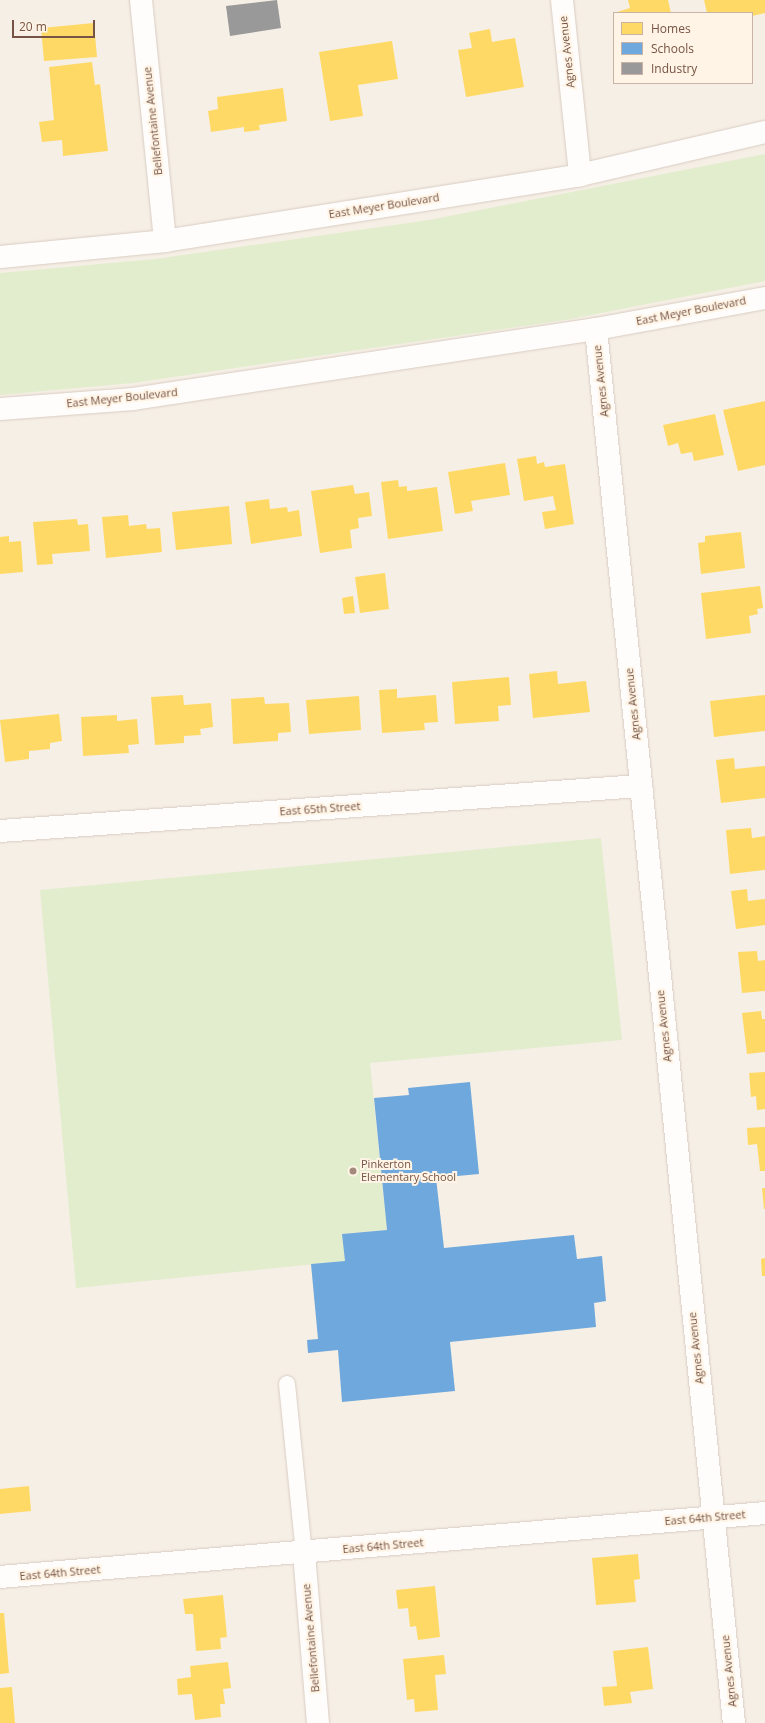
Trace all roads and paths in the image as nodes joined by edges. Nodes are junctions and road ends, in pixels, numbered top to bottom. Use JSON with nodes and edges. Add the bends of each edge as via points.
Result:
{"nodes":[{"id":1,"x":141,"y":0,"type":"edge"},
{"id":2,"x":562,"y":0,"type":"edge"},
{"id":3,"x":765,"y":132,"type":"edge"},
{"id":4,"x":580,"y":175,"type":"junction"},
{"id":5,"x":164,"y":241,"type":"junction"},
{"id":6,"x":0,"y":257,"type":"edge"},
{"id":7,"x":765,"y":298,"type":"edge"},
{"id":8,"x":596,"y":329,"type":"junction"},
{"id":9,"x":0,"y":410,"type":"edge"},
{"id":10,"x":641,"y":786,"type":"junction"},
{"id":11,"x":0,"y":831,"type":"edge"},
{"id":12,"x":287,"y":1384,"type":"dead end"},
{"id":13,"x":765,"y":1513,"type":"edge"},
{"id":14,"x":714,"y":1518,"type":"junction"},
{"id":15,"x":304,"y":1553,"type":"junction"},
{"id":16,"x":0,"y":1577,"type":"edge"},
{"id":17,"x":318,"y":1723,"type":"edge"},
{"id":18,"x":734,"y":1723,"type":"edge"}],
"edges":[{"from":1,"to":5,"type":"street","name":"Bellefontaine Avenue"},
{"from":2,"to":4,"type":"street","name":"Agnes Avenue"},
{"from":3,"to":4,"type":"street","name":"East Meyer Boulevard"},
{"from":4,"to":5,"type":"street","name":"East Meyer Boulevard"},
{"from":5,"to":6,"type":"street","name":"East Meyer Boulevard"},
{"from":7,"to":8,"type":"street","name":"East Meyer Boulevard"},
{"from":8,"to":9,"type":"street","name":"East Meyer Boulevard","via":[[133,399]]},
{"from":8,"to":10,"type":"street","name":"Agnes Avenue"},
{"from":10,"to":11,"type":"street","name":"East 65th Street"},
{"from":10,"to":14,"type":"street","name":"Agnes Avenue"},
{"from":12,"to":15,"type":"lane"},
{"from":13,"to":14,"type":"street","name":"East 64th Street"},
{"from":14,"to":15,"type":"street","name":"East 64th Street"},
{"from":14,"to":18,"type":"street","name":"Agnes Avenue"},
{"from":15,"to":16,"type":"street","name":"East 64th Street"},
{"from":15,"to":17,"type":"street","name":"Bellefontaine Avenue"}]}
